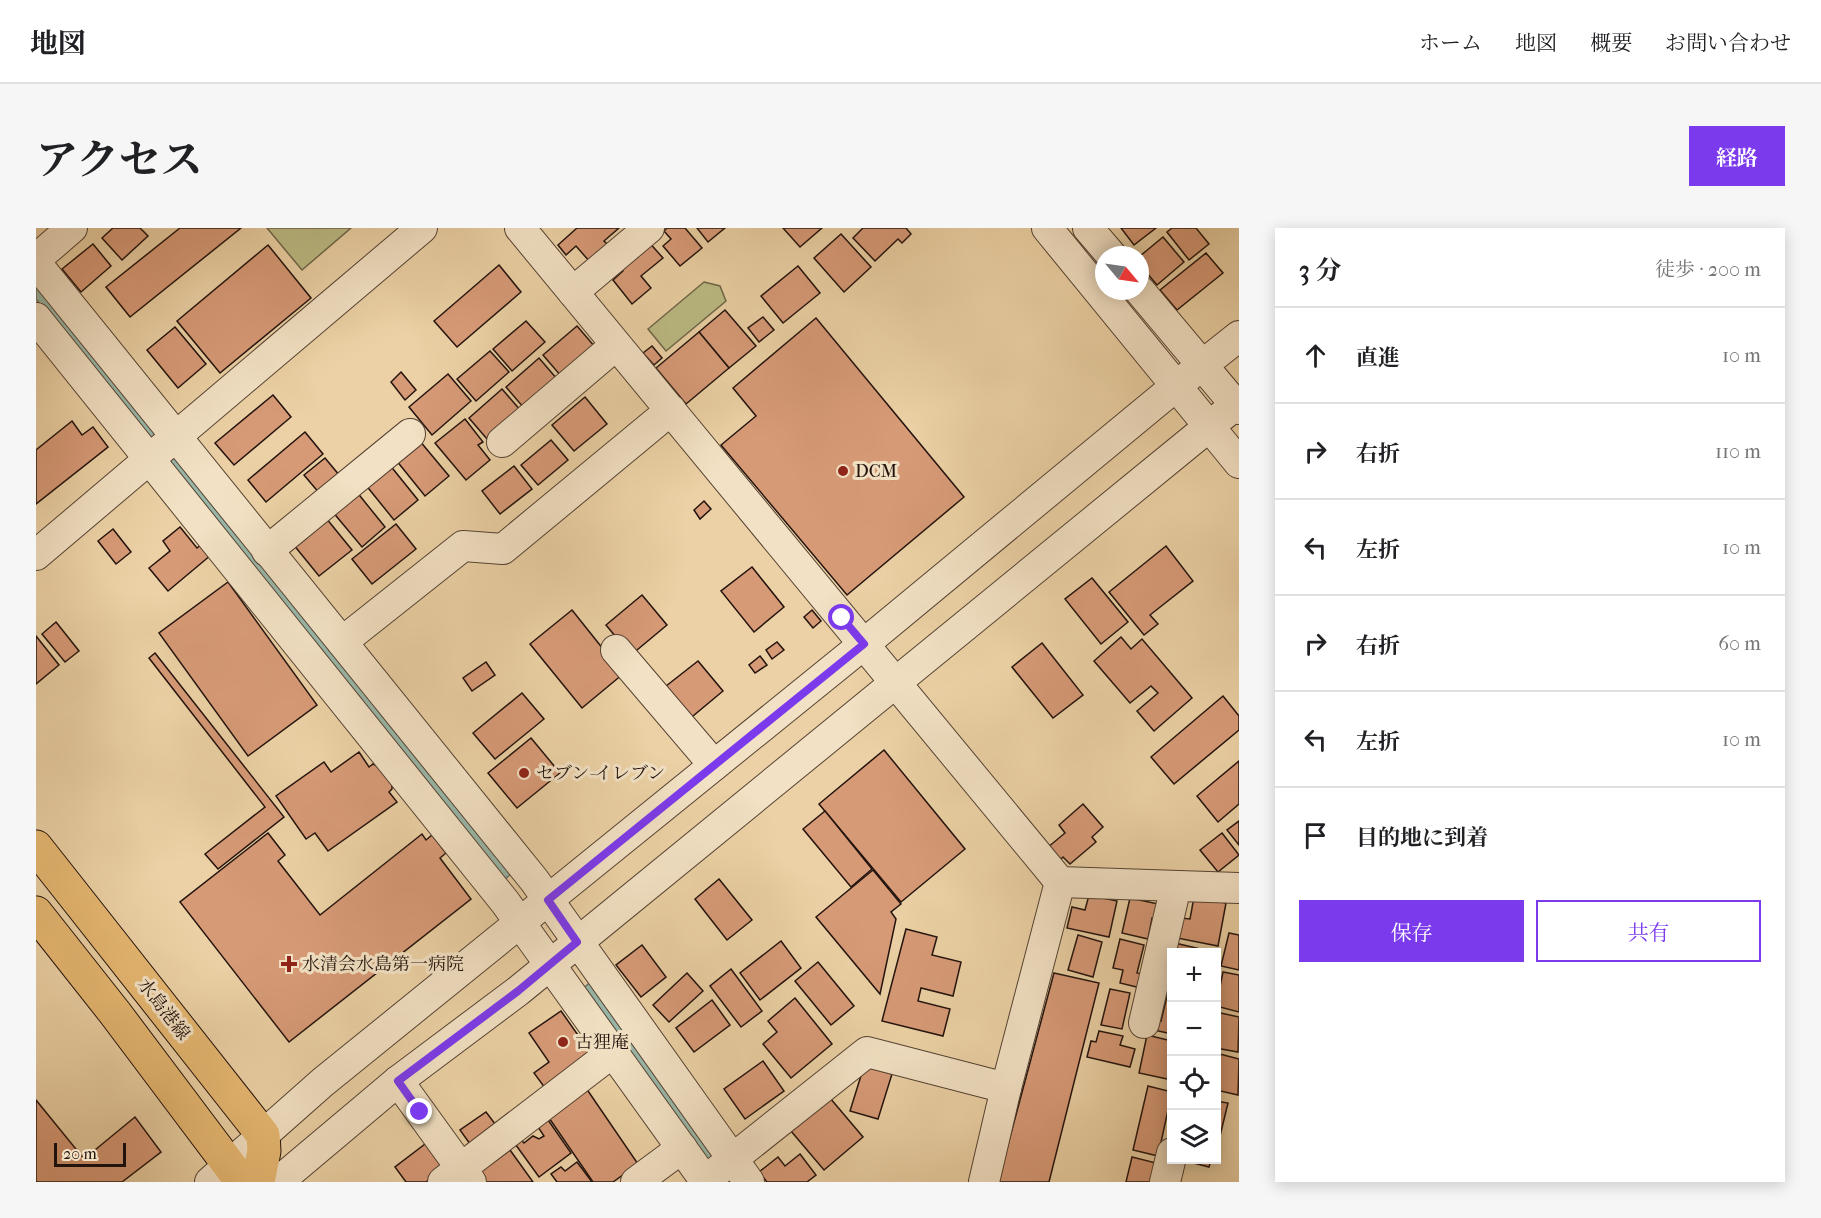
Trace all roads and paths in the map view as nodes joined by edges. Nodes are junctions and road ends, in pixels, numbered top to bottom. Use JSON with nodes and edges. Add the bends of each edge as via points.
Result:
{"nodes":[{"id":1,"x":72,"y":228,"type":"edge"},
{"id":2,"x":422,"y":228,"type":"edge"},
{"id":3,"x":520,"y":228,"type":"edge"},
{"id":4,"x":649,"y":228,"type":"edge"},
{"id":5,"x":1047,"y":228,"type":"edge"},
{"id":6,"x":1088,"y":228,"type":"edge"},
{"id":7,"x":1103,"y":246,"type":"edge"},
{"id":8,"x":36,"y":261,"type":"edge"},
{"id":9,"x":573,"y":292,"type":"junction"},
{"id":10,"x":1148,"y":300,"type":"edge"},
{"id":11,"x":36,"y":318,"type":"edge"},
{"id":12,"x":1239,"y":336,"type":"edge"},
{"id":13,"x":616,"y":345,"type":"junction"},
{"id":14,"x":1202,"y":365,"type":"junction"},
{"id":15,"x":1176,"y":386,"type":"junction"},
{"id":16,"x":1238,"y":405,"type":"edge"},
{"id":17,"x":671,"y":410,"type":"junction"},
{"id":18,"x":1209,"y":427,"type":"junction"},
{"id":19,"x":410,"y":434,"type":"dead end"},
{"id":20,"x":502,"y":442,"type":"dead end"},
{"id":21,"x":162,"y":448,"type":"junction"},
{"id":22,"x":1239,"y":463,"type":"edge"},
{"id":23,"x":267,"y":551,"type":"junction"},
{"id":24,"x":36,"y":555,"type":"edge"},
{"id":25,"x":342,"y":642,"type":"junction"},
{"id":26,"x":864,"y":644,"type":"junction"},
{"id":27,"x":616,"y":650,"type":"dead end"},
{"id":28,"x":895,"y":682,"type":"junction"},
{"id":29,"x":714,"y":765,"type":"junction"},
{"id":30,"x":36,"y":847,"type":"edge"},
{"id":31,"x":1060,"y":882,"type":"junction"},
{"id":32,"x":1176,"y":886,"type":"junction"},
{"id":33,"x":1239,"y":888,"type":"edge"},
{"id":34,"x":548,"y":900,"type":"junction"},
{"id":35,"x":36,"y":913,"type":"edge"},
{"id":36,"x":519,"y":922,"type":"junction"},
{"id":37,"x":577,"y":942,"type":"junction"},
{"id":38,"x":550,"y":964,"type":"junction"},
{"id":39,"x":1144,"y":1023,"type":"dead end"},
{"id":40,"x":613,"y":1052,"type":"junction"},
{"id":41,"x":398,"y":1081,"type":"junction"},
{"id":42,"x":1006,"y":1088,"type":"junction"},
{"id":43,"x":263,"y":1135,"type":"junction"},
{"id":44,"x":682,"y":1148,"type":"junction"},
{"id":45,"x":1169,"y":1164,"type":"edge"},
{"id":46,"x":722,"y":1174,"type":"edge"},
{"id":47,"x":227,"y":1176,"type":"edge"},
{"id":48,"x":458,"y":1178,"type":"edge"},
{"id":49,"x":258,"y":1182,"type":"edge"},
{"id":50,"x":278,"y":1182,"type":"edge"},
{"id":51,"x":636,"y":1182,"type":"edge"},
{"id":52,"x":984,"y":1182,"type":"edge"},
{"id":53,"x":1165,"y":1182,"type":"edge"}],
"edges":[{"from":1,"to":8,"type":"street"},
{"from":2,"to":21,"type":"street"},
{"from":3,"to":9,"type":"street"},
{"from":4,"to":9,"type":"street"},
{"from":5,"to":15,"type":"street"},
{"from":6,"to":7,"type":"street"},
{"from":8,"to":21,"type":"street"},
{"from":9,"to":13,"type":"street"},
{"from":10,"to":14,"type":"street"},
{"from":11,"to":21,"type":"street"},
{"from":12,"to":14,"type":"street"},
{"from":13,"to":17,"type":"street"},
{"from":13,"to":20,"type":"street"},
{"from":14,"to":15,"type":"street"},
{"from":14,"to":16,"type":"street"},
{"from":15,"to":18,"type":"street"},
{"from":15,"to":26,"type":"street"},
{"from":16,"to":18,"type":"street"},
{"from":17,"to":25,"type":"street","via":[[503,549],[463,546]]},
{"from":17,"to":26,"type":"street"},
{"from":18,"to":22,"type":"street"},
{"from":18,"to":28,"type":"street"},
{"from":19,"to":23,"type":"street"},
{"from":21,"to":23,"type":"street"},
{"from":21,"to":24,"type":"street"},
{"from":21,"to":36,"type":"street"},
{"from":23,"to":25,"type":"street"},
{"from":25,"to":34,"type":"street"},
{"from":26,"to":28,"type":"street"},
{"from":26,"to":29,"type":"street"},
{"from":27,"to":29,"type":"street"},
{"from":28,"to":31,"type":"street"},
{"from":28,"to":37,"type":"street"},
{"from":29,"to":34,"type":"street"},
{"from":30,"to":43,"type":"main road","name":"水島港線"},
{"from":31,"to":32,"type":"street"},
{"from":31,"to":42,"type":"street"},
{"from":32,"to":33,"type":"street"},
{"from":32,"to":39,"type":"street"},
{"from":34,"to":36,"type":"street"},
{"from":34,"to":37,"type":"street"},
{"from":35,"to":47,"type":"main road","via":[[115,1013]]},
{"from":36,"to":38,"type":"street"},
{"from":36,"to":43,"type":"street"},
{"from":37,"to":38,"type":"street"},
{"from":37,"to":46,"type":"street"},
{"from":38,"to":40,"type":"street"},
{"from":38,"to":41,"type":"street"},
{"from":40,"to":44,"type":"street"},
{"from":40,"to":48,"type":"street"},
{"from":41,"to":48,"type":"street"},
{"from":41,"to":50,"type":"street"},
{"from":42,"to":46,"type":"street","via":[[867,1052]]},
{"from":42,"to":52,"type":"street"},
{"from":43,"to":47,"type":"street"},
{"from":43,"to":49,"type":"main road"},
{"from":44,"to":46,"type":"street"},
{"from":44,"to":51,"type":"street"},
{"from":45,"to":53,"type":"street"}]}
